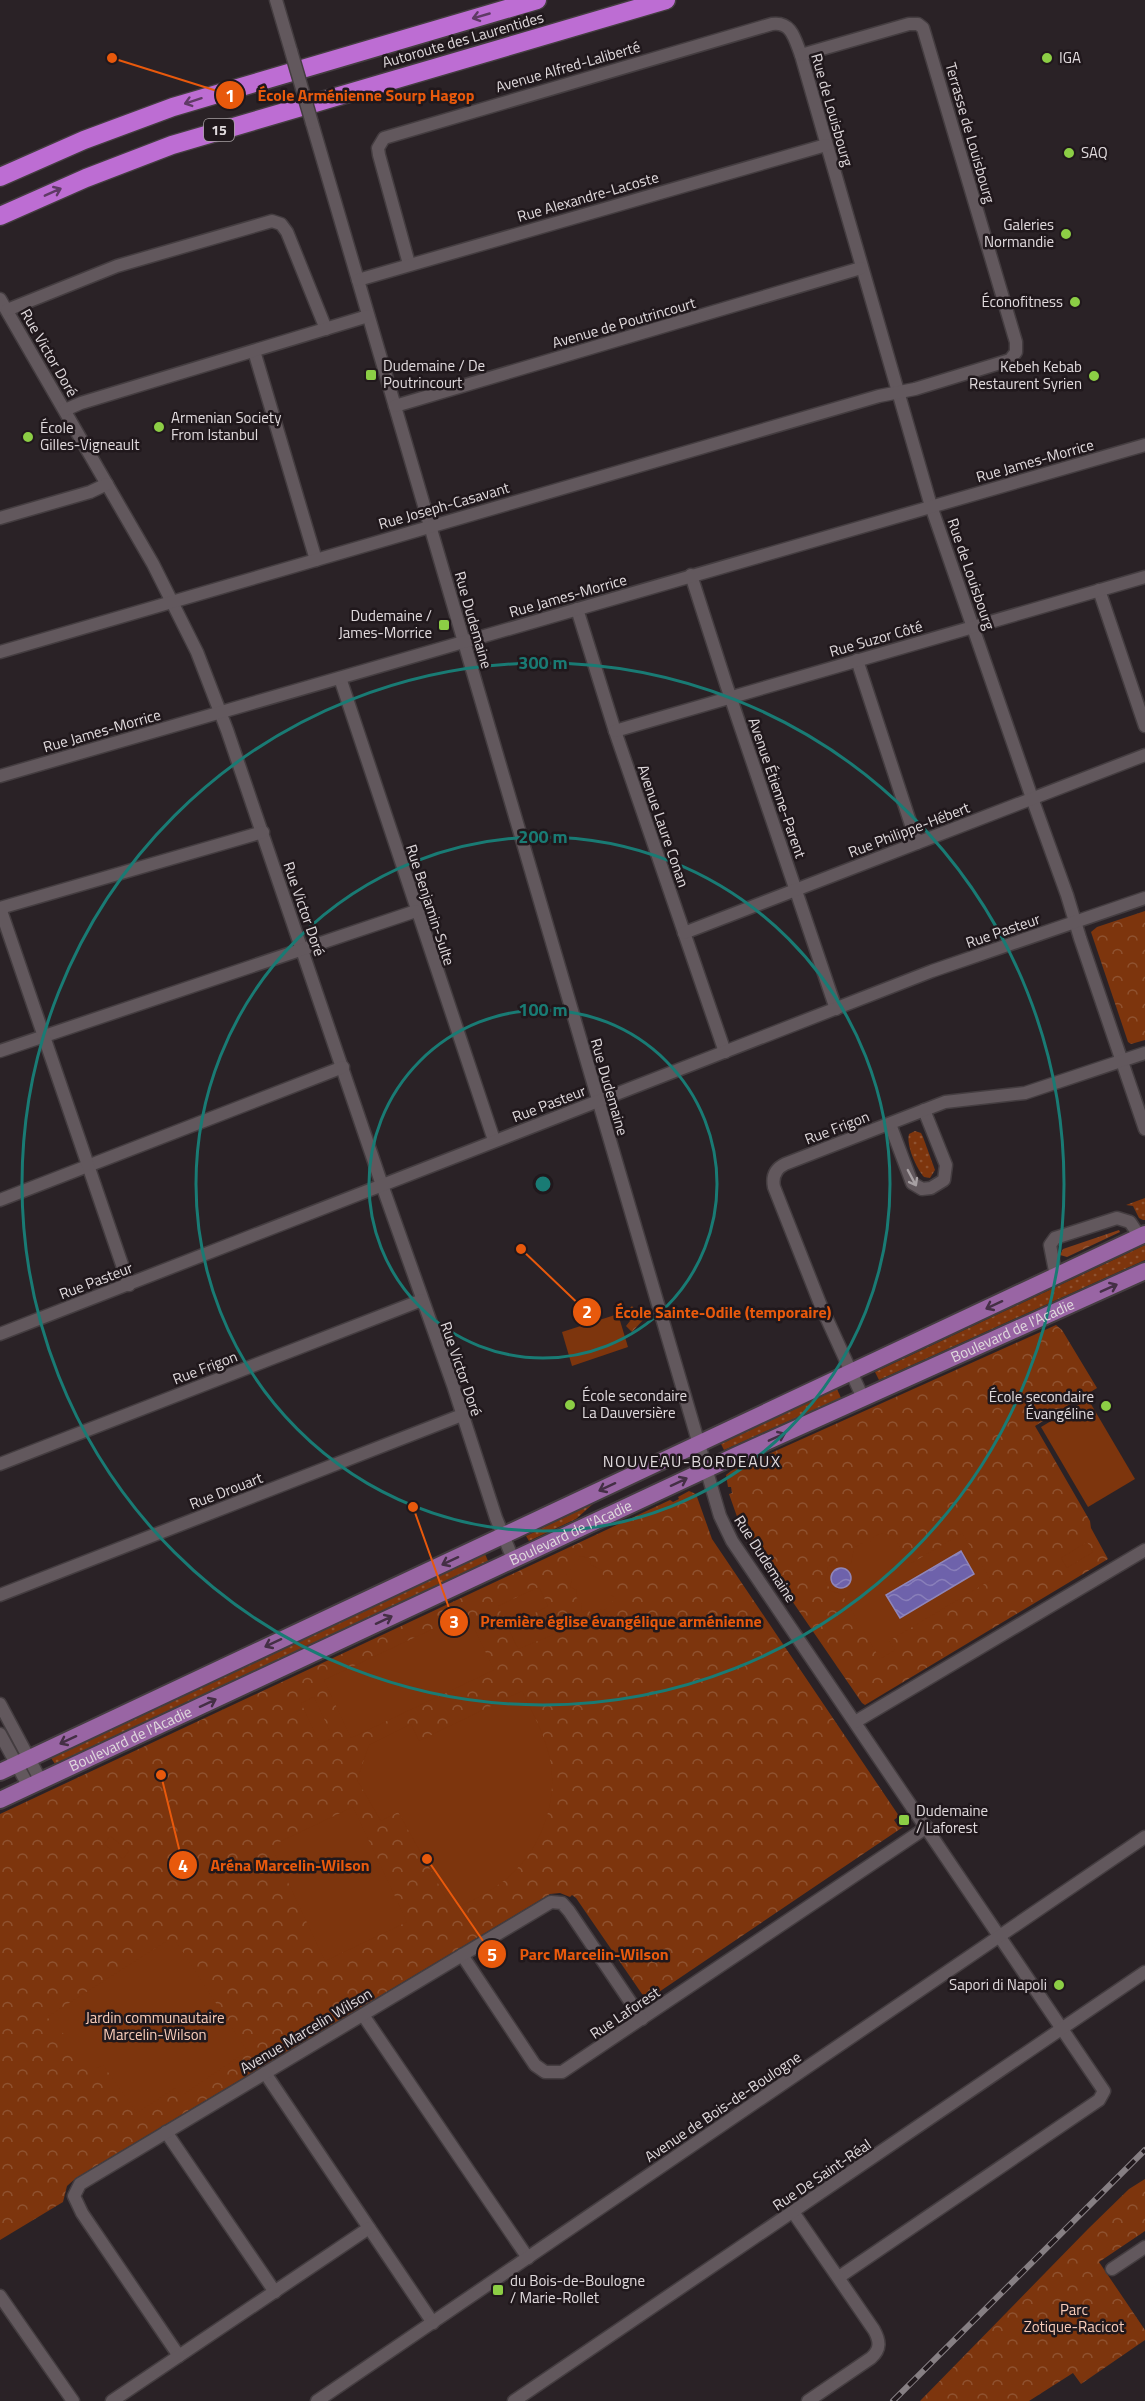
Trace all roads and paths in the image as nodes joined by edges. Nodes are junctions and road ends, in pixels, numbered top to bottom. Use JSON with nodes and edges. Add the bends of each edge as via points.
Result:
{"nodes":[{"id":1,"x":276,"y":0,"type":"edge"},
{"id":2,"x":537,"y":0,"type":"edge"},
{"id":3,"x":666,"y":0,"type":"edge"},
{"id":4,"x":785,"y":25,"type":"joint"},
{"id":5,"x":801,"y":55,"type":"junction"},
{"id":6,"x":826,"y":145,"type":"junction"},
{"id":7,"x":0,"y":177,"type":"edge"},
{"id":8,"x":0,"y":216,"type":"edge"},
{"id":9,"x":409,"y":264,"type":"junction"},
{"id":10,"x":861,"y":268,"type":"junction"},
{"id":11,"x":358,"y":279,"type":"junction"},
{"id":12,"x":0,"y":299,"type":"edge"},
{"id":13,"x":7,"y":310,"type":"junction"},
{"id":14,"x":368,"y":316,"type":"junction"},
{"id":15,"x":326,"y":329,"type":"junction"},
{"id":16,"x":254,"y":351,"type":"junction"},
{"id":17,"x":898,"y":393,"type":"junction"},
{"id":18,"x":395,"y":406,"type":"junction"},
{"id":19,"x":64,"y":410,"type":"junction"},
{"id":20,"x":1145,"y":445,"type":"edge"},
{"id":21,"x":107,"y":484,"type":"junction"},
{"id":22,"x":931,"y":506,"type":"junction"},
{"id":23,"x":0,"y":518,"type":"edge"},
{"id":24,"x":430,"y":525,"type":"junction"},
{"id":25,"x":316,"y":560,"type":"junction"},
{"id":26,"x":691,"y":575,"type":"junction"},
{"id":27,"x":1145,"y":577,"type":"edge"},
{"id":28,"x":1100,"y":590,"type":"junction"},
{"id":29,"x":173,"y":602,"type":"junction"},
{"id":30,"x":577,"y":609,"type":"junction"},
{"id":31,"x":973,"y":627,"type":"junction"},
{"id":32,"x":464,"y":642,"type":"junction"},
{"id":33,"x":0,"y":652,"type":"edge"},
{"id":34,"x":857,"y":660,"type":"junction"},
{"id":35,"x":340,"y":678,"type":"junction"},
{"id":36,"x":730,"y":696,"type":"junction"},
{"id":37,"x":220,"y":712,"type":"junction"},
{"id":38,"x":1145,"y":726,"type":"edge"},
{"id":39,"x":615,"y":731,"type":"junction"},
{"id":40,"x":1145,"y":755,"type":"edge"},
{"id":41,"x":0,"y":777,"type":"edge"},
{"id":42,"x":1032,"y":798,"type":"junction"},
{"id":43,"x":263,"y":832,"type":"junction"},
{"id":44,"x":917,"y":843,"type":"junction"},
{"id":45,"x":796,"y":890,"type":"junction"},
{"id":46,"x":1145,"y":898,"type":"edge"},
{"id":47,"x":0,"y":908,"type":"edge"},
{"id":48,"x":416,"y":911,"type":"junction"},
{"id":49,"x":1075,"y":922,"type":"junction"},
{"id":50,"x":684,"y":933,"type":"junction"},
{"id":51,"x":302,"y":950,"type":"junction"},
{"id":52,"x":836,"y":1009,"type":"junction"},
{"id":53,"x":43,"y":1037,"type":"junction"},
{"id":54,"x":0,"y":1051,"type":"edge"},
{"id":55,"x":725,"y":1052,"type":"junction"},
{"id":56,"x":1145,"y":1053,"type":"edge"},
{"id":57,"x":1122,"y":1060,"type":"junction"},
{"id":58,"x":343,"y":1067,"type":"junction"},
{"id":59,"x":598,"y":1101,"type":"junction"},
{"id":60,"x":924,"y":1110,"type":"junction"},
{"id":61,"x":890,"y":1124,"type":"junction"},
{"id":62,"x":1145,"y":1129,"type":"edge"},
{"id":63,"x":494,"y":1140,"type":"junction"},
{"id":64,"x":87,"y":1166,"type":"junction"},
{"id":65,"x":382,"y":1185,"type":"junction"},
{"id":66,"x":0,"y":1200,"type":"edge"},
{"id":67,"x":1142,"y":1235,"type":"edge"},
{"id":68,"x":1145,"y":1271,"type":"edge"},
{"id":69,"x":1056,"y":1276,"type":"junction"},
{"id":70,"x":129,"y":1285,"type":"junction"},
{"id":71,"x":422,"y":1300,"type":"junction"},
{"id":72,"x":0,"y":1334,"type":"edge"},
{"id":73,"x":851,"y":1371,"type":"junction"},
{"id":74,"x":863,"y":1398,"type":"junction"},
{"id":75,"x":462,"y":1415,"type":"junction"},
{"id":76,"x":698,"y":1444,"type":"junction"},
{"id":77,"x":0,"y":1464,"type":"edge"},
{"id":78,"x":705,"y":1470,"type":"junction"},
{"id":79,"x":503,"y":1536,"type":"junction"},
{"id":80,"x":1145,"y":1550,"type":"edge"},
{"id":81,"x":513,"y":1560,"type":"junction"},
{"id":82,"x":0,"y":1595,"type":"edge"},
{"id":83,"x":0,"y":1704,"type":"edge"},
{"id":84,"x":855,"y":1722,"type":"junction"},
{"id":85,"x":0,"y":1734,"type":"edge"},
{"id":86,"x":23,"y":1761,"type":"junction"},
{"id":87,"x":0,"y":1772,"type":"edge"},
{"id":88,"x":35,"y":1784,"type":"junction"},
{"id":89,"x":0,"y":1800,"type":"edge"},
{"id":90,"x":927,"y":1827,"type":"junction"},
{"id":91,"x":1145,"y":1837,"type":"edge"},
{"id":92,"x":1001,"y":1936,"type":"junction"},
{"id":93,"x":462,"y":1955,"type":"junction"},
{"id":94,"x":1145,"y":1972,"type":"edge"},
{"id":95,"x":363,"y":2015,"type":"junction"},
{"id":96,"x":642,"y":2019,"type":"junction"},
{"id":97,"x":1063,"y":2028,"type":"junction"},
{"id":98,"x":265,"y":2073,"type":"junction"},
{"id":99,"x":166,"y":2132,"type":"junction"},
{"id":100,"x":793,"y":2212,"type":"junction"},
{"id":101,"x":369,"y":2228,"type":"junction"},
{"id":102,"x":1145,"y":2247,"type":"edge"},
{"id":103,"x":528,"y":2258,"type":"junction"},
{"id":104,"x":1112,"y":2269,"type":"dead end"},
{"id":105,"x":839,"y":2277,"type":"junction"},
{"id":106,"x":275,"y":2292,"type":"junction"},
{"id":107,"x":0,"y":2296,"type":"edge"},
{"id":108,"x":433,"y":2323,"type":"junction"},
{"id":109,"x":179,"y":2356,"type":"junction"},
{"id":110,"x":73,"y":2401,"type":"edge"},
{"id":111,"x":112,"y":2401,"type":"edge"},
{"id":112,"x":317,"y":2401,"type":"edge"},
{"id":113,"x":514,"y":2401,"type":"edge"},
{"id":114,"x":808,"y":2401,"type":"edge"}],
"edges":[{"from":1,"to":11,"type":"street","name":"Rue Dudemaine","bridge":true},
{"from":2,"to":7,"type":"highway","name":"Autoroute des Laurentides","number":"15","one_way":true,"via":[[173,107]]},
{"from":8,"to":3,"type":"highway","name":"Autoroute des Laurentides","number":"15","one_way":true,"via":[[115,166],[212,132]]},
{"from":4,"to":5,"type":"street","name":"Rue de Louisbourg"},
{"from":4,"to":9,"type":"street","name":"Avenue Alfred-Laliberté","via":[[777,23],[747,31],[386,136],[378,151]]},
{"from":5,"to":6,"type":"street","name":"Rue de Louisbourg"},
{"from":5,"to":17,"type":"street","name":"Terrasse de Louisbourg","via":[[909,24],[924,28],[1016,342],[1014,355],[1007,362]]},
{"from":6,"to":9,"type":"street","name":"Rue Alexandre-Lacoste"},
{"from":6,"to":10,"type":"street","name":"Rue de Louisbourg"},
{"from":9,"to":11,"type":"street","name":"Rue Alexandre-Lacoste"},
{"from":10,"to":17,"type":"street","name":"Rue de Louisbourg"},
{"from":10,"to":18,"type":"street","name":"Avenue de Poutrincourt"},
{"from":11,"to":14,"type":"street","name":"Rue Dudemaine"},
{"from":12,"to":13,"type":"street","name":"Rue Victor Doré"},
{"from":13,"to":15,"type":"street","via":[[117,266],[272,221],[287,232]]},
{"from":13,"to":19,"type":"street","name":"Rue Victor Doré"},
{"from":14,"to":15,"type":"street"},
{"from":14,"to":18,"type":"street","name":"Rue Dudemaine"},
{"from":15,"to":16,"type":"street"},
{"from":16,"to":19,"type":"street"},
{"from":16,"to":25,"type":"street"},
{"from":17,"to":22,"type":"street","name":"Rue de Louisbourg"},
{"from":17,"to":24,"type":"street","name":"Rue Joseph-Casavant"},
{"from":18,"to":24,"type":"street","name":"Rue Dudemaine"},
{"from":19,"to":21,"type":"street","name":"Rue Victor Doré"},
{"from":20,"to":22,"type":"street","name":"Rue James-Morrice"},
{"from":21,"to":23,"type":"street"},
{"from":21,"to":29,"type":"street","name":"Rue Victor Doré"},
{"from":22,"to":26,"type":"street","name":"Rue James-Morrice"},
{"from":22,"to":31,"type":"street","name":"Rue de Louisbourg"},
{"from":24,"to":25,"type":"street","name":"Rue Joseph-Casavant"},
{"from":24,"to":32,"type":"street","name":"Rue Dudemaine"},
{"from":25,"to":29,"type":"street","name":"Rue Joseph-Casavant"},
{"from":26,"to":30,"type":"street","name":"Rue James-Morrice"},
{"from":26,"to":36,"type":"street","name":"Avenue Étienne-Parent"},
{"from":27,"to":28,"type":"street","name":"Rue Suzor Côté"},
{"from":28,"to":31,"type":"street","name":"Rue Suzor Côté"},
{"from":28,"to":38,"type":"street"},
{"from":29,"to":33,"type":"street","name":"Rue Joseph-Casavant"},
{"from":29,"to":37,"type":"street","name":"Rue Victor Doré"},
{"from":30,"to":32,"type":"street","name":"Rue James-Morrice"},
{"from":30,"to":39,"type":"street","name":"Avenue Laure Conan"},
{"from":31,"to":34,"type":"street","name":"Rue Suzor Côté"},
{"from":31,"to":42,"type":"street","name":"Rue de Louisbourg"},
{"from":32,"to":35,"type":"street","name":"Rue James-Morrice"},
{"from":32,"to":59,"type":"street","name":"Rue Dudemaine"},
{"from":34,"to":36,"type":"street","name":"Rue Suzor Côté"},
{"from":34,"to":44,"type":"street"},
{"from":35,"to":37,"type":"street","name":"Rue James-Morrice"},
{"from":35,"to":48,"type":"street","name":"Rue Benjamin-Sulte"},
{"from":36,"to":39,"type":"street","name":"Rue Suzor Côté"},
{"from":36,"to":45,"type":"street","name":"Avenue Étienne-Parent"},
{"from":37,"to":41,"type":"street","name":"Rue James-Morrice"},
{"from":37,"to":43,"type":"street","name":"Rue Victor Doré"},
{"from":39,"to":50,"type":"street","name":"Avenue Laure Conan"},
{"from":40,"to":42,"type":"street","name":"Rue Philippe-Hébert"},
{"from":42,"to":44,"type":"street","name":"Rue Philippe-Hébert"},
{"from":42,"to":49,"type":"street","name":"Rue de Louisbourg"},
{"from":43,"to":47,"type":"street"},
{"from":43,"to":51,"type":"street","name":"Rue Victor Doré"},
{"from":44,"to":45,"type":"street","name":"Rue Philippe-Hébert"},
{"from":45,"to":50,"type":"street","name":"Rue Philippe-Hébert"},
{"from":45,"to":52,"type":"street","name":"Avenue Étienne-Parent"},
{"from":46,"to":49,"type":"street","name":"Rue Pasteur"},
{"from":47,"to":53,"type":"street"},
{"from":48,"to":51,"type":"street"},
{"from":48,"to":63,"type":"street","name":"Rue Benjamin-Sulte"},
{"from":49,"to":52,"type":"street","name":"Rue Pasteur"},
{"from":49,"to":57,"type":"street","name":"Rue de Louisbourg"},
{"from":50,"to":55,"type":"street","name":"Avenue Laure Conan"},
{"from":51,"to":53,"type":"street"},
{"from":51,"to":58,"type":"street","name":"Rue Victor Doré"},
{"from":52,"to":55,"type":"street","name":"Rue Pasteur"},
{"from":53,"to":54,"type":"street"},
{"from":53,"to":64,"type":"street"},
{"from":55,"to":59,"type":"street","name":"Rue Pasteur"},
{"from":56,"to":57,"type":"street","name":"Rue Frigon"},
{"from":57,"to":60,"type":"street","name":"Rue Frigon","via":[[1025,1093],[951,1100]]},
{"from":57,"to":62,"type":"street","name":"Rue de Louisbourg"},
{"from":58,"to":64,"type":"street"},
{"from":58,"to":65,"type":"street","name":"Rue Victor Doré"},
{"from":59,"to":63,"type":"street","name":"Rue Pasteur"},
{"from":59,"to":76,"type":"street","name":"Rue Dudemaine"},
{"from":60,"to":61,"type":"street","name":"Rue Frigon"},
{"from":61,"to":60,"type":"street","one_way":true,"via":[[912,1183],[922,1189],[931,1188],[943,1182],[947,1171]]},
{"from":61,"to":73,"type":"street","name":"Rue Frigon","via":[[785,1164],[774,1177],[774,1187],[812,1283]]},
{"from":63,"to":65,"type":"street","name":"Rue Pasteur"},
{"from":64,"to":66,"type":"street"},
{"from":64,"to":70,"type":"street"},
{"from":65,"to":70,"type":"street","name":"Rue Pasteur"},
{"from":65,"to":71,"type":"street","name":"Rue Victor Doré"},
{"from":67,"to":69,"type":"main road","name":"Boulevard de l'Acadie"},
{"from":67,"to":69,"type":"street","name":"Boulevard de l'Acadie","via":[[1130,1222],[1117,1218],[1055,1238],[1050,1245]]},
{"from":74,"to":68,"type":"main road","name":"Boulevard de l'Acadie","one_way":true},
{"from":69,"to":73,"type":"main road","name":"Boulevard de l'Acadie","one_way":true},
{"from":70,"to":72,"type":"street","name":"Rue Pasteur"},
{"from":71,"to":75,"type":"street","name":"Rue Victor Doré"},
{"from":71,"to":77,"type":"street","name":"Rue Frigon"},
{"from":73,"to":74,"type":"street","name":"Rue Frigon"},
{"from":73,"to":76,"type":"main road","name":"Boulevard de l'Acadie"},
{"from":78,"to":74,"type":"main road","name":"Boulevard de l'Acadie","one_way":true},
{"from":75,"to":79,"type":"street","name":"Rue Victor Doré"},
{"from":75,"to":82,"type":"street","name":"Rue Drouart"},
{"from":76,"to":78,"type":"street","name":"Rue Dudemaine"},
{"from":76,"to":79,"type":"main road","name":"Boulevard de l'Acadie","one_way":true},
{"from":81,"to":78,"type":"main road","name":"Boulevard de l'Acadie","one_way":true},
{"from":78,"to":84,"type":"street","name":"Rue Dudemaine","via":[[730,1537]]},
{"from":79,"to":81,"type":"street","name":"Rue Victor Doré"},
{"from":79,"to":86,"type":"main road","name":"Boulevard de l'Acadie","one_way":true},
{"from":80,"to":84,"type":"street"},
{"from":88,"to":81,"type":"main road","name":"Boulevard de l'Acadie","one_way":true},
{"from":83,"to":86,"type":"street"},
{"from":84,"to":90,"type":"street","name":"Rue Dudemaine"},
{"from":85,"to":86,"type":"street"},
{"from":86,"to":87,"type":"main road","name":"Boulevard de l'Acadie"},
{"from":86,"to":88,"type":"street"},
{"from":88,"to":89,"type":"main road","name":"Boulevard de l'Acadie"},
{"from":90,"to":92,"type":"street","name":"Rue Dudemaine"},
{"from":90,"to":96,"type":"street","name":"Rue Laforest"},
{"from":91,"to":92,"type":"street","name":"Avenue de Bois-de-Boulogne"},
{"from":92,"to":97,"type":"street","name":"Rue Dudemaine"},
{"from":92,"to":103,"type":"street","name":"Avenue de Bois-de-Boulogne"},
{"from":93,"to":95,"type":"street","name":"Avenue Marcelin Wilson"},
{"from":93,"to":96,"type":"street","name":"Avenue Marcelin Wilson","via":[[556,1901],[564,1905]]},
{"from":93,"to":96,"type":"street","name":"Rue Laforest","via":[[532,2061],[545,2072],[566,2071]]},
{"from":94,"to":97,"type":"street","name":"Rue De Saint-Réal"},
{"from":95,"to":98,"type":"street","name":"Avenue Marcelin Wilson"},
{"from":95,"to":103,"type":"street"},
{"from":97,"to":100,"type":"street","name":"Rue De Saint-Réal"},
{"from":97,"to":105,"type":"street","name":"Rue Dudemaine","via":[[1101,2084],[1104,2093],[1099,2100]]},
{"from":98,"to":99,"type":"street","name":"Avenue Marcelin Wilson"},
{"from":98,"to":101,"type":"street"},
{"from":99,"to":106,"type":"street"},
{"from":99,"to":109,"type":"street","name":"Avenue Marcelin Wilson","via":[[80,2184],[74,2199]]},
{"from":100,"to":105,"type":"street"},
{"from":100,"to":113,"type":"street","name":"Rue De Saint-Réal"},
{"from":101,"to":106,"type":"street"},
{"from":101,"to":108,"type":"street"},
{"from":102,"to":104,"type":"street"},
{"from":103,"to":108,"type":"street","name":"Avenue de Bois-de-Boulogne"},
{"from":105,"to":114,"type":"street","via":[[874,2330],[879,2348],[871,2358]]},
{"from":106,"to":109,"type":"street"},
{"from":107,"to":110,"type":"street"},
{"from":108,"to":112,"type":"street","name":"Avenue de Bois-de-Boulogne"},
{"from":109,"to":111,"type":"street"}]}
